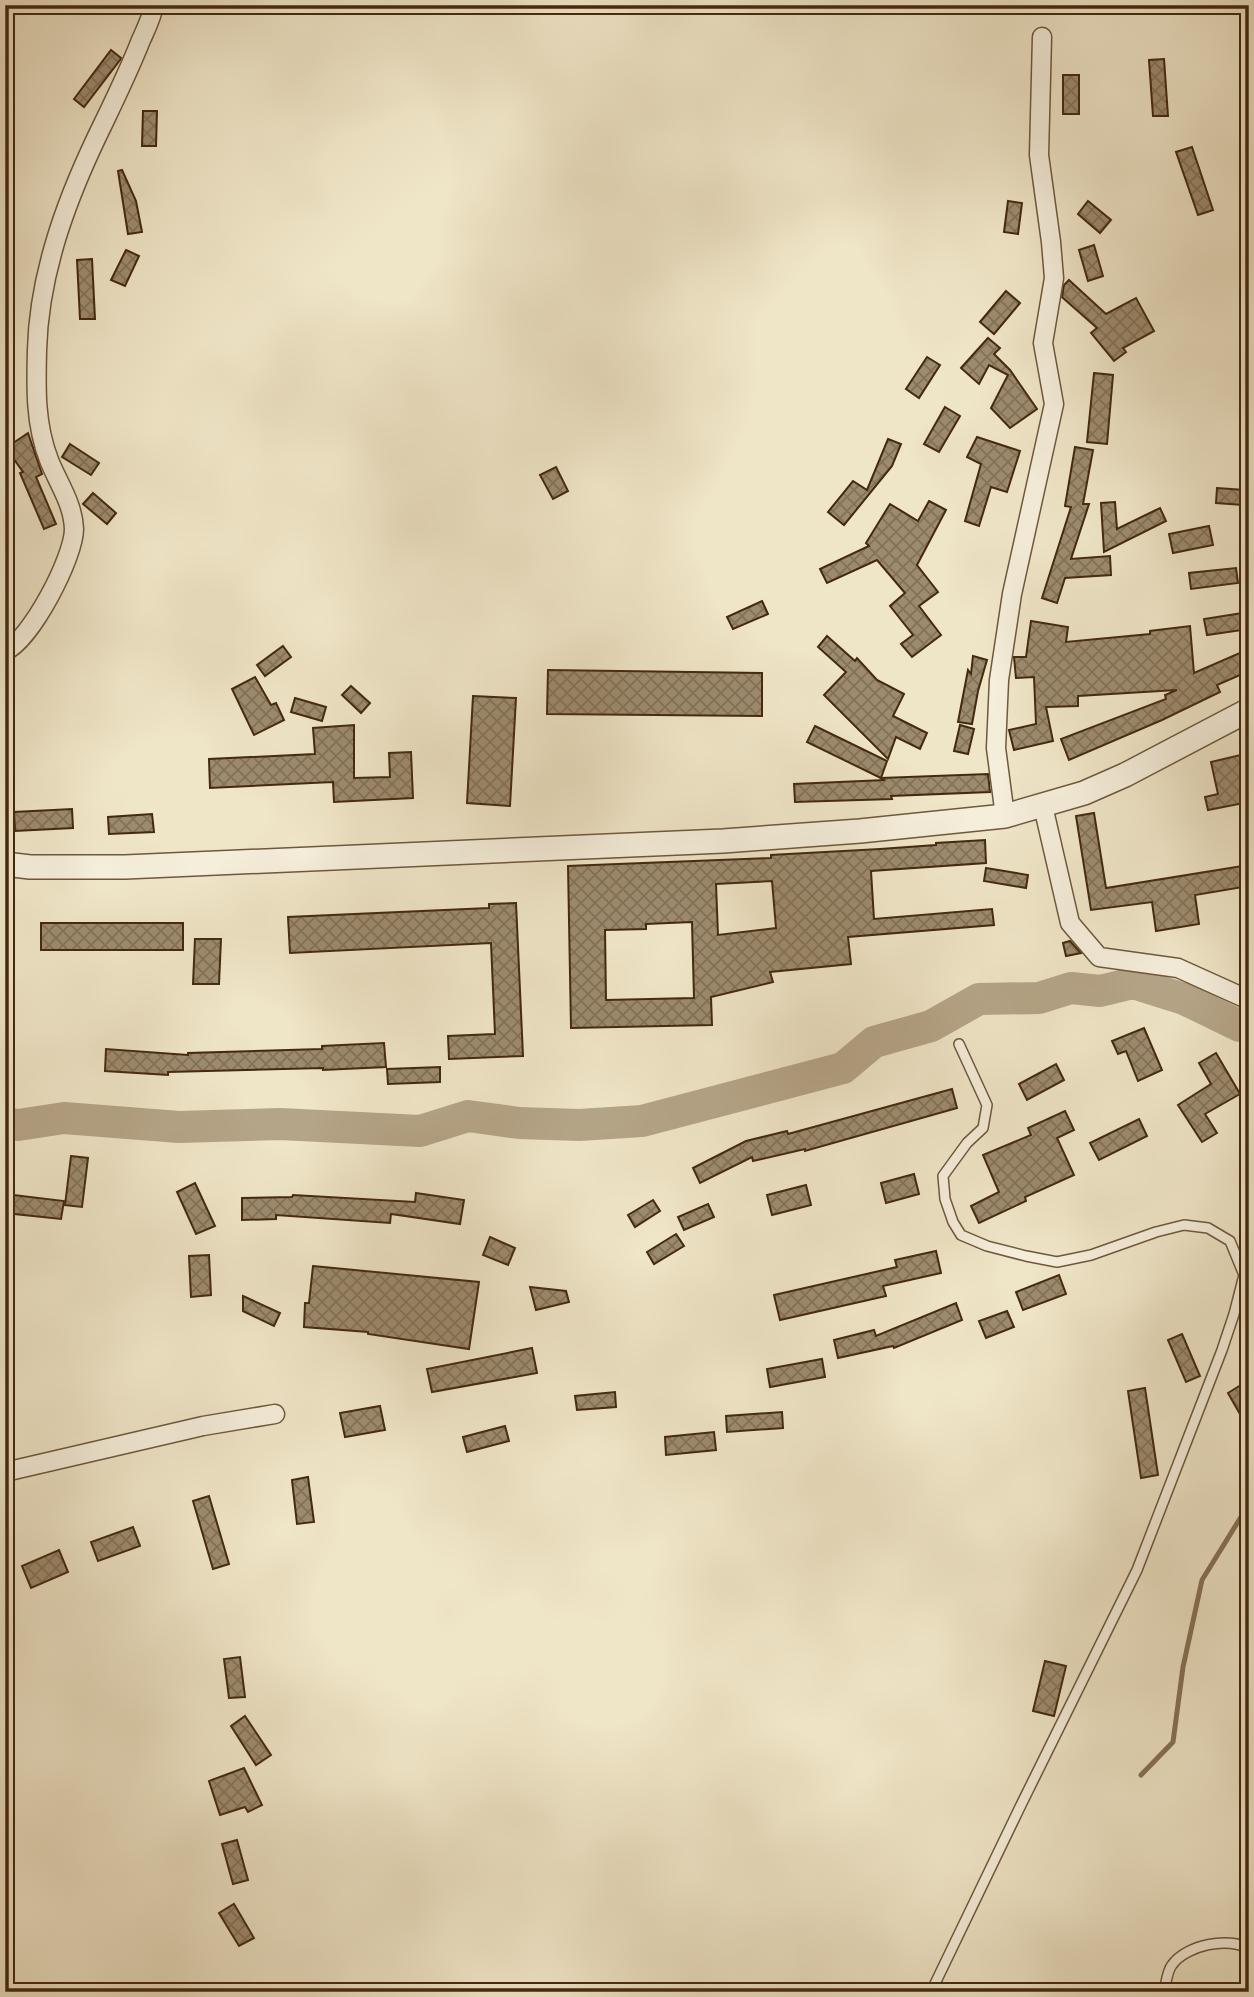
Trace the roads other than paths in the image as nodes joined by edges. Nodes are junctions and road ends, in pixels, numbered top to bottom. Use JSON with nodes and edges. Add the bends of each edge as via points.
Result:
{"nodes":[{"id":1,"x":154,"y":5,"type":"edge"},
{"id":2,"x":1042,"y":37,"type":"dead end"},
{"id":3,"x":5,"y":651,"type":"edge"},
{"id":4,"x":1249,"y":710,"type":"edge"},
{"id":5,"x":1023,"y":812,"type":"junction"},
{"id":6,"x":5,"y":864,"type":"edge"},
{"id":7,"x":1249,"y":1000,"type":"edge"},
{"id":8,"x":959,"y":1044,"type":"dead end"},
{"id":9,"x":275,"y":1415,"type":"dead end"},
{"id":10,"x":5,"y":1472,"type":"edge"},
{"id":11,"x":1249,"y":1950,"type":"edge"},
{"id":12,"x":932,"y":1992,"type":"edge"},
{"id":13,"x":1164,"y":1992,"type":"edge"}],
"edges":[{"from":1,"to":3,"type":"street","via":[[67,205],[49,265],[38,319],[37,422],[68,497],[74,531],[63,568],[39,615],[14,647]]},
{"from":2,"to":5,"type":"street","via":[[1038,155],[1054,278],[1043,343],[1054,404],[1012,594],[999,680],[996,748]]},
{"from":4,"to":5,"type":"street","via":[[1125,775]]},
{"from":5,"to":6,"type":"street","via":[[723,841],[125,867]]},
{"from":5,"to":7,"type":"street","via":[[1070,923],[1099,957],[1178,968]]},
{"from":8,"to":12,"type":"lane","via":[[987,1105],[984,1128],[943,1176],[945,1199],[961,1235],[1056,1262],[1184,1225],[1208,1228],[1230,1241],[1244,1275],[1222,1350],[1137,1570]]},
{"from":9,"to":10,"type":"street","via":[[203,1426]]},
{"from":11,"to":13,"type":"lane","via":[[1212,1944],[1190,1949],[1171,1966]]}]}
